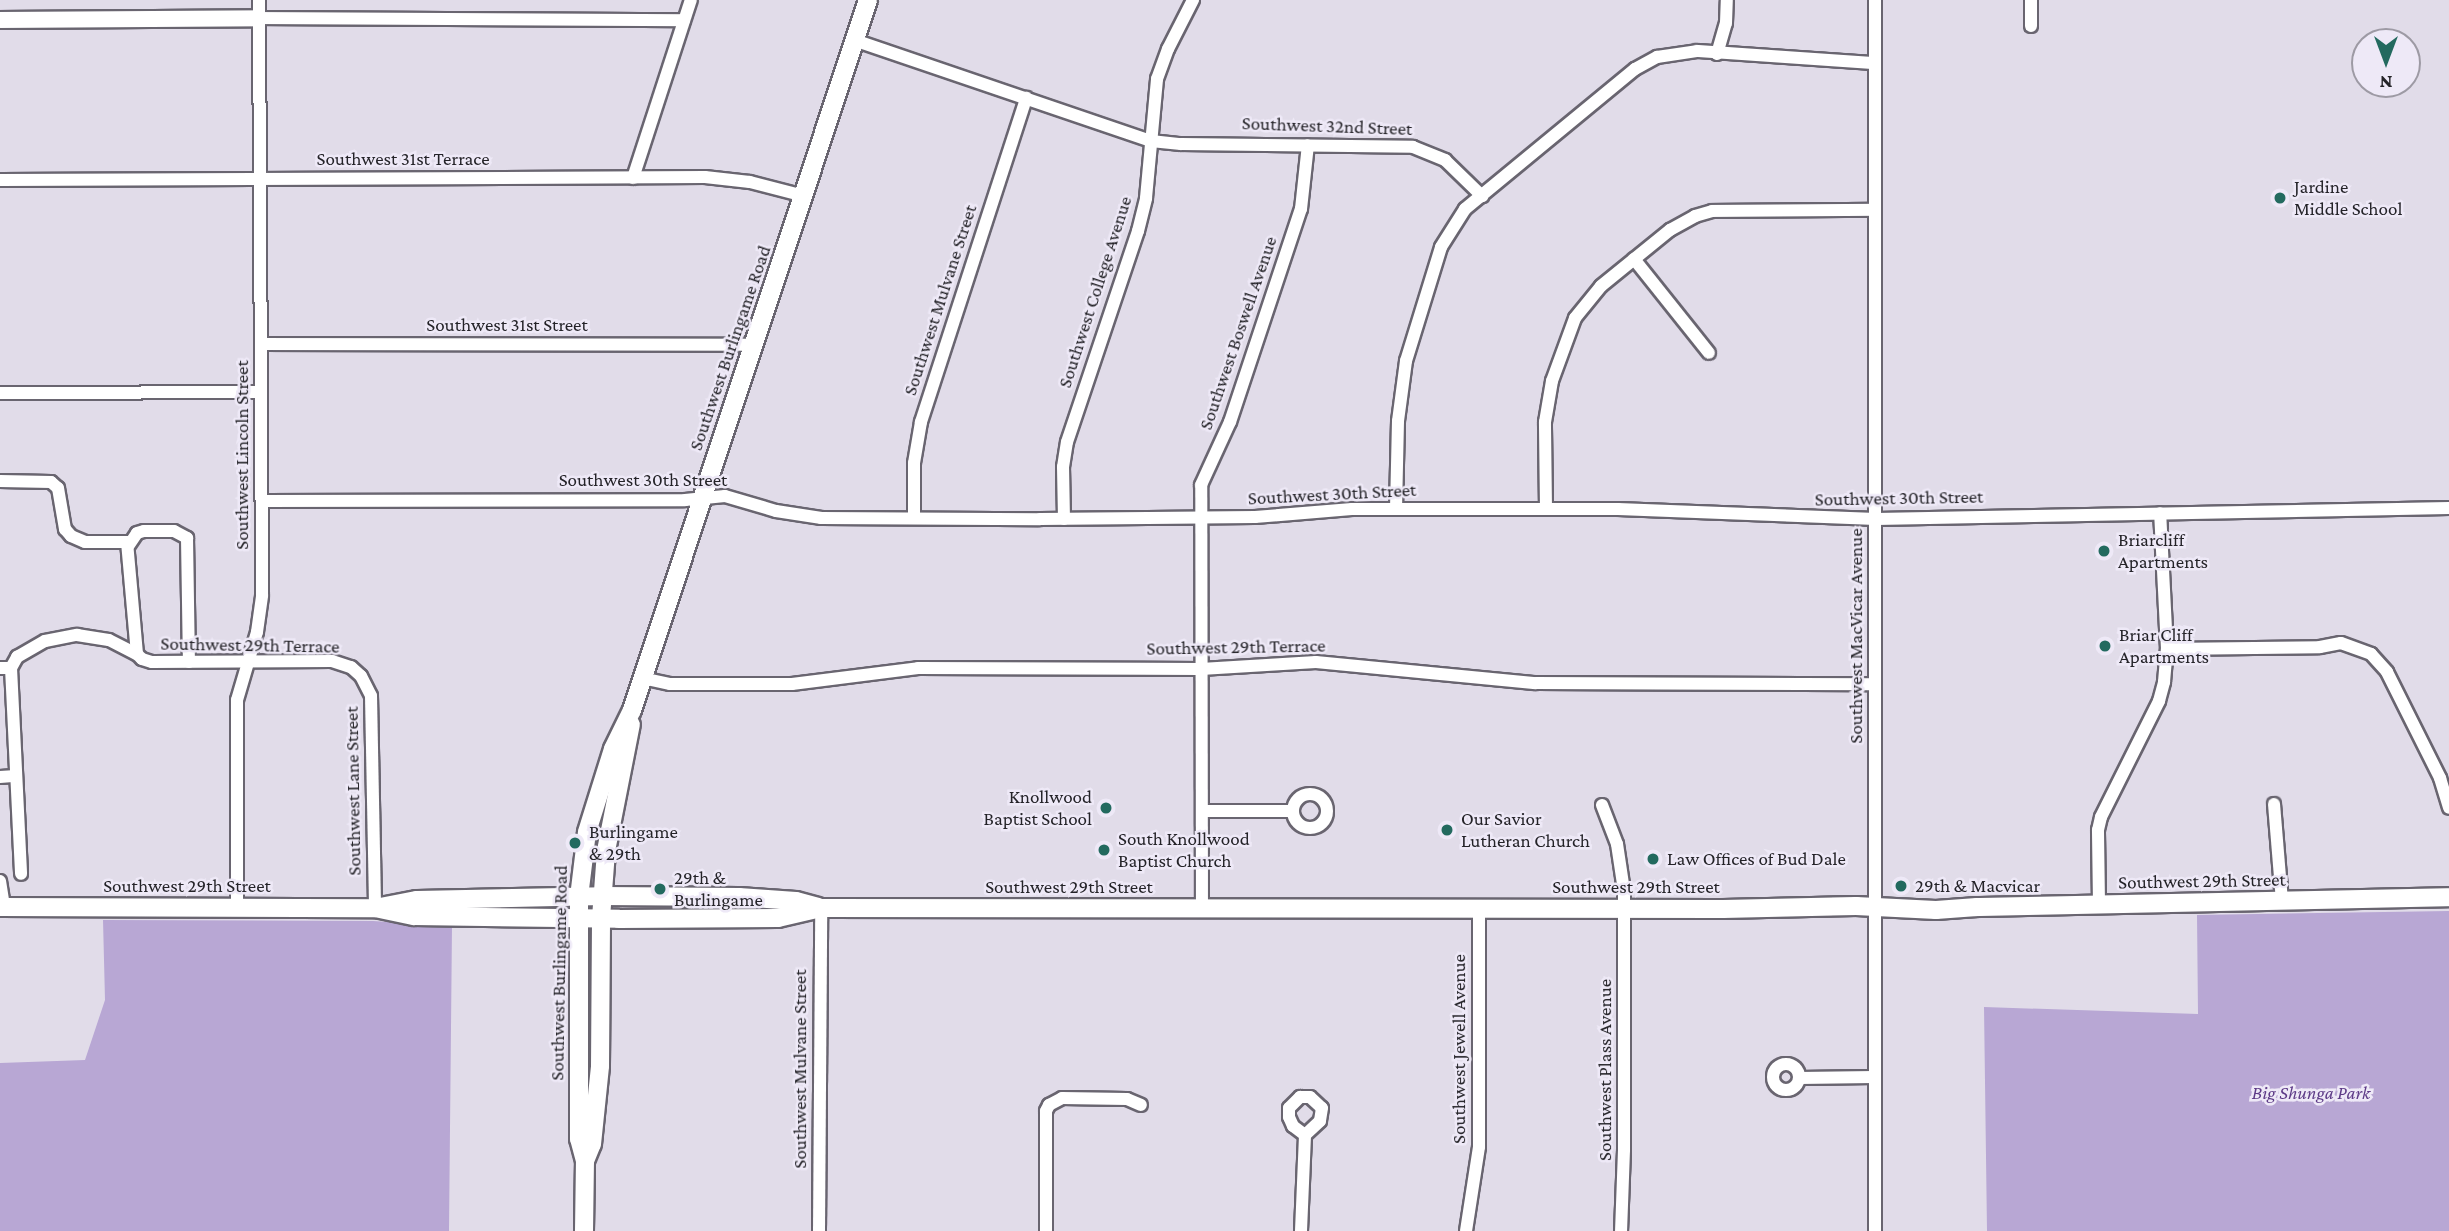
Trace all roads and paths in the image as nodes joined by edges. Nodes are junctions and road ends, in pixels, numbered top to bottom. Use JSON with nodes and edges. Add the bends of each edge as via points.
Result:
{"nodes":[{"id":1,"x":259,"y":0,"type":"edge"},
{"id":2,"x":691,"y":0,"type":"edge"},
{"id":3,"x":869,"y":0,"type":"edge"},
{"id":4,"x":1193,"y":0,"type":"edge"},
{"id":5,"x":1727,"y":0,"type":"edge"},
{"id":6,"x":1874,"y":0,"type":"edge"},
{"id":7,"x":2031,"y":0,"type":"edge"},
{"id":8,"x":259,"y":18,"type":"junction"},
{"id":9,"x":0,"y":20,"type":"edge"},
{"id":10,"x":684,"y":20,"type":"junction"},
{"id":11,"x":2031,"y":26,"type":"dead end"},
{"id":12,"x":854,"y":40,"type":"junction"},
{"id":13,"x":1717,"y":54,"type":"junction"},
{"id":14,"x":1874,"y":63,"type":"junction"},
{"id":15,"x":1026,"y":98,"type":"junction"},
{"id":16,"x":1151,"y":141,"type":"junction"},
{"id":17,"x":1308,"y":145,"type":"junction"},
{"id":18,"x":633,"y":177,"type":"junction"},
{"id":19,"x":259,"y":178,"type":"junction"},
{"id":20,"x":0,"y":180,"type":"edge"},
{"id":21,"x":804,"y":196,"type":"junction"},
{"id":22,"x":1482,"y":196,"type":"junction"},
{"id":23,"x":1874,"y":210,"type":"junction"},
{"id":24,"x":1634,"y":259,"type":"junction"},
{"id":25,"x":261,"y":344,"type":"junction"},
{"id":26,"x":753,"y":345,"type":"junction"},
{"id":27,"x":1709,"y":353,"type":"dead end"},
{"id":28,"x":261,"y":392,"type":"junction"},
{"id":29,"x":0,"y":393,"type":"edge"},
{"id":30,"x":0,"y":481,"type":"edge"},
{"id":31,"x":702,"y":498,"type":"junction"},
{"id":32,"x":262,"y":501,"type":"junction"},
{"id":33,"x":2449,"y":508,"type":"edge"},
{"id":34,"x":1396,"y":509,"type":"junction"},
{"id":35,"x":1546,"y":509,"type":"junction"},
{"id":36,"x":2160,"y":513,"type":"junction"},
{"id":37,"x":1200,"y":517,"type":"junction"},
{"id":38,"x":914,"y":518,"type":"junction"},
{"id":39,"x":1063,"y":519,"type":"junction"},
{"id":40,"x":1876,"y":519,"type":"junction"},
{"id":41,"x":129,"y":545,"type":"junction"},
{"id":42,"x":2167,"y":649,"type":"junction"},
{"id":43,"x":137,"y":654,"type":"junction"},
{"id":44,"x":189,"y":662,"type":"junction"},
{"id":45,"x":247,"y":662,"type":"junction"},
{"id":46,"x":5,"y":668,"type":"edge"},
{"id":47,"x":1201,"y":669,"type":"junction"},
{"id":48,"x":362,"y":676,"type":"joint"},
{"id":49,"x":642,"y":678,"type":"junction"},
{"id":50,"x":1875,"y":684,"type":"junction"},
{"id":51,"x":632,"y":710,"type":"junction"},
{"id":52,"x":16,"y":776,"type":"junction"},
{"id":53,"x":0,"y":777,"type":"edge"},
{"id":54,"x":2274,"y":804,"type":"dead end"},
{"id":55,"x":1602,"y":805,"type":"dead end"},
{"id":56,"x":2449,"y":808,"type":"edge"},
{"id":57,"x":1203,"y":811,"type":"junction"},
{"id":58,"x":1292,"y":811,"type":"dead end"},
{"id":59,"x":20,"y":874,"type":"dead end"},
{"id":60,"x":0,"y":881,"type":"edge"},
{"id":61,"x":602,"y":896,"type":"junction"},
{"id":62,"x":579,"y":897,"type":"junction"},
{"id":63,"x":2449,"y":897,"type":"edge"},
{"id":64,"x":2281,"y":901,"type":"junction"},
{"id":65,"x":2099,"y":904,"type":"junction"},
{"id":66,"x":2,"y":907,"type":"edge"},
{"id":67,"x":237,"y":907,"type":"junction"},
{"id":68,"x":375,"y":908,"type":"junction"},
{"id":69,"x":821,"y":908,"type":"junction"},
{"id":70,"x":1202,"y":908,"type":"junction"},
{"id":71,"x":1479,"y":908,"type":"junction"},
{"id":72,"x":1876,"y":908,"type":"junction"},
{"id":73,"x":1624,"y":909,"type":"junction"},
{"id":74,"x":580,"y":918,"type":"junction"},
{"id":75,"x":601,"y":918,"type":"junction"},
{"id":76,"x":1874,"y":1077,"type":"junction"},
{"id":77,"x":1799,"y":1078,"type":"dead end"},
{"id":78,"x":1141,"y":1105,"type":"dead end"},
{"id":79,"x":1305,"y":1135,"type":"dead end"},
{"id":80,"x":586,"y":1161,"type":"junction"},
{"id":81,"x":584,"y":1231,"type":"edge"},
{"id":82,"x":819,"y":1231,"type":"edge"},
{"id":83,"x":1046,"y":1231,"type":"edge"},
{"id":84,"x":1301,"y":1231,"type":"edge"},
{"id":85,"x":1466,"y":1231,"type":"edge"},
{"id":86,"x":1621,"y":1231,"type":"edge"},
{"id":87,"x":1875,"y":1231,"type":"edge"}],
"edges":[{"from":1,"to":8,"type":"street","name":"Southwest Lincoln Street"},
{"from":2,"to":10,"type":"street"},
{"from":3,"to":12,"type":"main road","name":"Southwest Burlingame Road"},
{"from":4,"to":16,"type":"street","name":"Southwest College Avenue","via":[[1157,79]]},
{"from":5,"to":13,"type":"street"},
{"from":6,"to":14,"type":"street","name":"Southwest MacVicar Avenue"},
{"from":7,"to":11,"type":"street"},
{"from":8,"to":9,"type":"street"},
{"from":8,"to":10,"type":"street"},
{"from":8,"to":19,"type":"street","name":"Southwest Lincoln Street"},
{"from":10,"to":18,"type":"street"},
{"from":12,"to":15,"type":"street","name":"Southwest 32nd Street"},
{"from":12,"to":21,"type":"main road","name":"Southwest Burlingame Road"},
{"from":13,"to":14,"type":"street"},
{"from":13,"to":22,"type":"street","via":[[1677,52],[1634,69]]},
{"from":14,"to":23,"type":"street","name":"Southwest MacVicar Avenue"},
{"from":15,"to":16,"type":"street","name":"Southwest 32nd Street"},
{"from":15,"to":38,"type":"street","name":"Southwest Mulvane Street","via":[[921,422],[914,463]]},
{"from":16,"to":17,"type":"street","name":"Southwest 32nd Street"},
{"from":16,"to":39,"type":"street","name":"Southwest College Avenue","via":[[1138,231],[1067,442]]},
{"from":17,"to":22,"type":"street","name":"Southwest 32nd Street","via":[[1413,147],[1445,160]]},
{"from":17,"to":37,"type":"street","name":"Southwest Boswell Avenue","via":[[1301,209],[1230,422],[1203,477]]},
{"from":18,"to":19,"type":"street","name":"Southwest 31st Terrace"},
{"from":18,"to":21,"type":"street","name":"Southwest 31st Terrace","via":[[732,179]]},
{"from":19,"to":20,"type":"street","name":"Southwest 31st Terrace"},
{"from":19,"to":25,"type":"street","name":"Southwest Lincoln Street"},
{"from":21,"to":26,"type":"main road","name":"Southwest Burlingame Road"},
{"from":22,"to":34,"type":"street","via":[[1448,231],[1414,331],[1400,394]]},
{"from":23,"to":24,"type":"street","via":[[1712,211],[1670,230]]},
{"from":23,"to":40,"type":"street","name":"Southwest MacVicar Avenue"},
{"from":24,"to":27,"type":"street"},
{"from":24,"to":35,"type":"street","via":[[1589,299],[1565,339],[1545,422]]},
{"from":25,"to":26,"type":"street","name":"Southwest 31st Street"},
{"from":25,"to":28,"type":"street","name":"Southwest Lincoln Street"},
{"from":26,"to":31,"type":"main road","name":"Southwest Burlingame Road"},
{"from":28,"to":29,"type":"street"},
{"from":28,"to":32,"type":"street","name":"Southwest Lincoln Street"},
{"from":30,"to":41,"type":"street","via":[[51,482],[58,488],[65,529],[71,536],[85,542],[124,541]]},
{"from":31,"to":32,"type":"street","name":"Southwest 30th Street"},
{"from":31,"to":38,"type":"street","name":"Southwest 30th Street","via":[[725,496],[776,511],[821,517]]},
{"from":31,"to":49,"type":"main road","name":"Southwest Burlingame Road"},
{"from":32,"to":45,"type":"street","name":"Southwest Lincoln Street","via":[[262,594]]},
{"from":33,"to":36,"type":"street","name":"Southwest 30th Street"},
{"from":34,"to":35,"type":"street","name":"Southwest 30th Street"},
{"from":34,"to":37,"type":"street","name":"Southwest 30th Street"},
{"from":35,"to":40,"type":"street","name":"Southwest 30th Street"},
{"from":36,"to":40,"type":"street","name":"Southwest 30th Street"},
{"from":36,"to":42,"type":"street"},
{"from":37,"to":39,"type":"street","name":"Southwest 30th Street"},
{"from":37,"to":47,"type":"street","name":"Southwest Boswell Avenue"},
{"from":38,"to":39,"type":"street","name":"Southwest 30th Street"},
{"from":40,"to":50,"type":"street","name":"Southwest MacVicar Avenue"},
{"from":41,"to":43,"type":"street","name":"Southwest 29th Terrace"},
{"from":41,"to":44,"type":"street","via":[[144,531],[174,531],[187,538]]},
{"from":42,"to":56,"type":"street","via":[[2341,643],[2371,654],[2387,672],[2440,778]]},
{"from":42,"to":65,"type":"street","via":[[2159,701],[2101,817]]},
{"from":43,"to":44,"type":"street","name":"Southwest 29th Terrace","via":[[148,662]]},
{"from":43,"to":46,"type":"street","name":"Southwest 29th Terrace","via":[[94,636],[60,636],[30,648]]},
{"from":44,"to":45,"type":"street","name":"Southwest 29th Terrace"},
{"from":45,"to":48,"type":"street","name":"Southwest 29th Terrace","via":[[332,662],[351,667]]},
{"from":45,"to":67,"type":"street","name":"Southwest Lincoln Street","via":[[236,716]]},
{"from":46,"to":52,"type":"street"},
{"from":47,"to":49,"type":"street","name":"Southwest 29th Terrace","via":[[918,668],[792,684],[670,684]]},
{"from":47,"to":50,"type":"street","name":"Southwest 29th Terrace","via":[[1316,662],[1536,683]]},
{"from":47,"to":57,"type":"street","name":"Southwest Boswell Avenue"},
{"from":48,"to":68,"type":"street","name":"Southwest Lane Street","via":[[371,696]]},
{"from":49,"to":51,"type":"main road","name":"Southwest Burlingame Road"},
{"from":50,"to":72,"type":"street","name":"Southwest MacVicar Avenue"},
{"from":51,"to":61,"type":"main road","name":"Southwest Burlingame Road"},
{"from":51,"to":62,"type":"main road","name":"Southwest Burlingame Road","via":[[612,749],[595,800],[581,862]]},
{"from":52,"to":53,"type":"street"},
{"from":52,"to":59,"type":"street"},
{"from":54,"to":64,"type":"street"},
{"from":55,"to":73,"type":"street","name":"Southwest Plass Avenue","via":[[1619,854]]},
{"from":57,"to":58,"type":"street"},
{"from":57,"to":70,"type":"street","name":"Southwest Boswell Avenue"},
{"from":60,"to":66,"type":"street"},
{"from":61,"to":62,"type":"main road","name":"Southwest 29th Street"},
{"from":61,"to":69,"type":"main road","name":"Southwest 29th Street","via":[[739,897],[796,901]]},
{"from":61,"to":75,"type":"main road","name":"Southwest Burlingame Road"},
{"from":62,"to":68,"type":"main road","name":"Southwest 29th Street","via":[[417,900]]},
{"from":62,"to":74,"type":"main road","name":"Southwest Burlingame Road"},
{"from":63,"to":64,"type":"main road","name":"Southwest 29th Street"},
{"from":64,"to":65,"type":"main road","name":"Southwest 29th Street"},
{"from":65,"to":72,"type":"main road","name":"Southwest 29th Street"},
{"from":66,"to":67,"type":"main road","name":"Southwest 29th Street"},
{"from":67,"to":68,"type":"main road","name":"Southwest 29th Street"},
{"from":68,"to":74,"type":"main road","name":"Southwest 29th Street","via":[[414,916]]},
{"from":69,"to":70,"type":"main road","name":"Southwest 29th Street"},
{"from":69,"to":75,"type":"main road","name":"Southwest 29th Street","via":[[778,918]]},
{"from":69,"to":82,"type":"street","name":"Southwest Mulvane Street"},
{"from":70,"to":71,"type":"main road","name":"Southwest 29th Street"},
{"from":71,"to":73,"type":"main road","name":"Southwest 29th Street"},
{"from":71,"to":85,"type":"street","name":"Southwest Jewell Avenue","via":[[1479,1147]]},
{"from":72,"to":73,"type":"main road","name":"Southwest 29th Street"},
{"from":72,"to":76,"type":"street","name":"Southwest MacVicar Avenue"},
{"from":73,"to":86,"type":"street","name":"Southwest Plass Avenue"},
{"from":74,"to":75,"type":"main road","name":"Southwest 29th Street"},
{"from":74,"to":80,"type":"main road","name":"Southwest Burlingame Road","via":[[579,1139]]},
{"from":75,"to":80,"type":"main road","name":"Southwest Burlingame Road","via":[[600,1066]]},
{"from":76,"to":77,"type":"street"},
{"from":76,"to":87,"type":"street","name":"Southwest MacVicar Avenue"},
{"from":78,"to":83,"type":"street","via":[[1128,1099],[1062,1098],[1049,1105]]},
{"from":79,"to":84,"type":"street"},
{"from":80,"to":81,"type":"main road","name":"Southwest Burlingame Road"}]}
